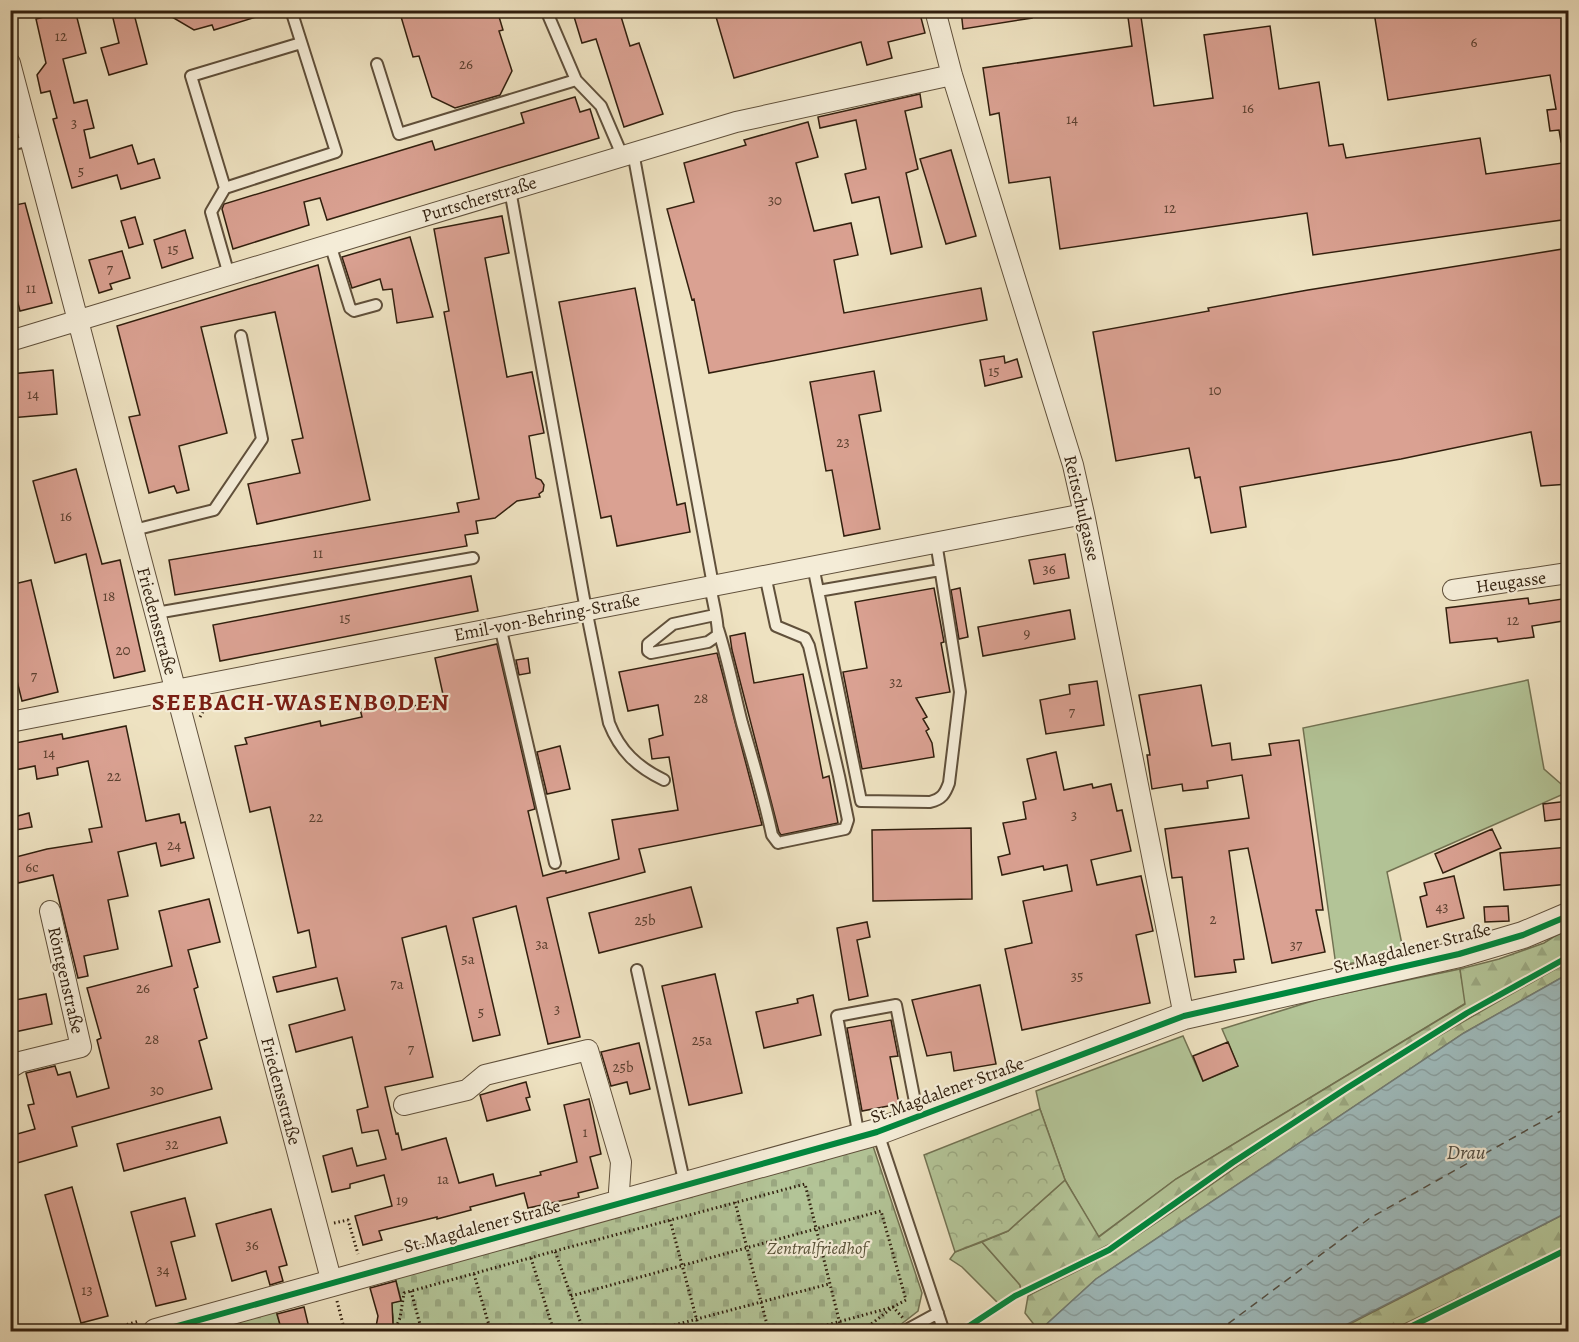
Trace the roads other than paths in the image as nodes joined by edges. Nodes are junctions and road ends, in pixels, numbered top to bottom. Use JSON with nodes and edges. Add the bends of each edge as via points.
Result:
{"nodes":[{"id":1,"x":291,"y":10,"type":"edge"},
{"id":2,"x":546,"y":10,"type":"edge"},
{"id":3,"x":935,"y":10,"type":"edge"},
{"id":4,"x":301,"y":43,"type":"junction"},
{"id":5,"x":10,"y":63,"type":"edge"},
{"id":6,"x":377,"y":64,"type":"dead end"},
{"id":7,"x":952,"y":75,"type":"junction"},
{"id":8,"x":576,"y":80,"type":"junction"},
{"id":9,"x":31,"y":140,"type":"junction"},
{"id":10,"x":10,"y":145,"type":"edge"},
{"id":11,"x":628,"y":154,"type":"junction"},
{"id":12,"x":225,"y":188,"type":"junction"},
{"id":13,"x":510,"y":190,"type":"junction"},
{"id":14,"x":330,"y":244,"type":"junction"},
{"id":15,"x":229,"y":275,"type":"junction"},
{"id":16,"x":376,"y":305,"type":"dead end"},
{"id":17,"x":78,"y":321,"type":"junction"},
{"id":18,"x":241,"y":336,"type":"dead end"},
{"id":19,"x":10,"y":341,"type":"edge"},
{"id":20,"x":1084,"y":514,"type":"junction"},
{"id":21,"x":134,"y":530,"type":"junction"},
{"id":22,"x":936,"y":542,"type":"junction"},
{"id":23,"x":472,"y":558,"type":"dead end"},
{"id":24,"x":813,"y":566,"type":"junction"},
{"id":25,"x":940,"y":570,"type":"junction"},
{"id":26,"x":1569,"y":573,"type":"edge"},
{"id":27,"x":765,"y":575,"type":"junction"},
{"id":28,"x":712,"y":585,"type":"junction"},
{"id":29,"x":1453,"y":590,"type":"dead end"},
{"id":30,"x":818,"y":591,"type":"junction"},
{"id":31,"x":586,"y":610,"type":"junction"},
{"id":32,"x":156,"y":613,"type":"junction"},
{"id":33,"x":715,"y":615,"type":"junction"},
{"id":34,"x":500,"y":626,"type":"junction"},
{"id":35,"x":718,"y":629,"type":"junction"},
{"id":36,"x":175,"y":689,"type":"junction"},
{"id":37,"x":10,"y":722,"type":"edge"},
{"id":38,"x":664,"y":780,"type":"dead end"},
{"id":39,"x":555,"y":863,"type":"dead end"},
{"id":40,"x":50,"y":911,"type":"dead end"},
{"id":41,"x":1569,"y":916,"type":"edge"},
{"id":42,"x":637,"y":970,"type":"dead end"},
{"id":43,"x":1184,"y":1016,"type":"junction"},
{"id":44,"x":10,"y":1068,"type":"edge"},
{"id":45,"x":404,"y":1105,"type":"dead end"},
{"id":46,"x":918,"y":1117,"type":"junction"},
{"id":47,"x":868,"y":1135,"type":"junction"},
{"id":48,"x":685,"y":1186,"type":"junction"},
{"id":49,"x":622,"y":1203,"type":"junction"},
{"id":50,"x":332,"y":1283,"type":"junction"},
{"id":51,"x":938,"y":1313,"type":"junction"},
{"id":52,"x":156,"y":1332,"type":"edge"},
{"id":53,"x":903,"y":1332,"type":"edge"},
{"id":54,"x":944,"y":1332,"type":"edge"}],
"edges":[{"from":1,"to":4,"type":"lane"},
{"from":2,"to":8,"type":"lane"},
{"from":3,"to":7,"type":"street","name":"Reitschulgasse"},
{"from":4,"to":12,"type":"lane","via":[[336,152]]},
{"from":4,"to":12,"type":"lane","via":[[191,76]]},
{"from":5,"to":9,"type":"street","name":"Friedensstraße"},
{"from":6,"to":8,"type":"lane","via":[[399,134]]},
{"from":7,"to":11,"type":"street","name":"Purtscherstraße","via":[[736,122]]},
{"from":7,"to":20,"type":"street","name":"Reitschulgasse","via":[[1065,438]]},
{"from":8,"to":11,"type":"lane","via":[[601,106]]},
{"from":9,"to":10,"type":"lane"},
{"from":9,"to":17,"type":"street","name":"Friedensstraße"},
{"from":11,"to":13,"type":"street","name":"Purtscherstraße"},
{"from":11,"to":28,"type":"lane"},
{"from":12,"to":15,"type":"lane","via":[[211,212]]},
{"from":13,"to":14,"type":"street","name":"Purtscherstraße"},
{"from":13,"to":31,"type":"lane"},
{"from":14,"to":15,"type":"street","name":"Purtscherstraße"},
{"from":14,"to":16,"type":"lane","via":[[350,308],[359,311]]},
{"from":15,"to":17,"type":"street","name":"Purtscherstraße"},
{"from":17,"to":19,"type":"street","name":"Purtscherstraße"},
{"from":17,"to":21,"type":"street","name":"Friedensstraße"},
{"from":18,"to":21,"type":"lane","via":[[262,439],[214,510]]},
{"from":20,"to":22,"type":"street","name":"Emil-von-Behring-Straße"},
{"from":20,"to":43,"type":"street","name":"Reitschulgasse"},
{"from":21,"to":32,"type":"street","name":"Friedensstraße"},
{"from":22,"to":24,"type":"street","name":"Emil-von-Behring-Straße"},
{"from":22,"to":25,"type":"lane"},
{"from":23,"to":32,"type":"lane"},
{"from":24,"to":27,"type":"street","name":"Emil-von-Behring-Straße"},
{"from":24,"to":30,"type":"lane"},
{"from":25,"to":30,"type":"lane"},
{"from":25,"to":30,"type":"lane","via":[[960,692],[949,783],[939,800],[861,801]]},
{"from":26,"to":29,"type":"street","name":"Heugasse"},
{"from":27,"to":28,"type":"street","name":"Emil-von-Behring-Straße"},
{"from":27,"to":35,"type":"lane","via":[[776,626],[805,638],[809,646],[848,820],[845,829],[778,843],[775,840]]},
{"from":28,"to":31,"type":"street","name":"Emil-von-Behring-Straße"},
{"from":28,"to":33,"type":"lane"},
{"from":31,"to":34,"type":"street","name":"Emil-von-Behring-Straße"},
{"from":31,"to":38,"type":"lane","via":[[615,738],[639,766]]},
{"from":32,"to":36,"type":"street","name":"Friedensstraße"},
{"from":33,"to":35,"type":"lane"},
{"from":33,"to":35,"type":"lane","via":[[673,624],[646,647],[651,653],[708,642],[718,635]]},
{"from":34,"to":36,"type":"street","name":"Emil-von-Behring-Straße"},
{"from":34,"to":39,"type":"lane"},
{"from":36,"to":37,"type":"street","name":"Emil-von-Behring-Straße"},
{"from":36,"to":50,"type":"street","name":"Friedensstraße"},
{"from":40,"to":44,"type":"street","name":"Röntgenstraße","via":[[81,1047]]},
{"from":41,"to":43,"type":"street","name":"St.Magdalener Straße","via":[[1459,954]]},
{"from":42,"to":48,"type":"lane"},
{"from":43,"to":46,"type":"street","name":"St.Magdalener Straße"},
{"from":45,"to":49,"type":"street","via":[[466,1090],[485,1075],[588,1050],[621,1162]]},
{"from":46,"to":47,"type":"street","name":"St.Magdalener Straße"},
{"from":46,"to":47,"type":"lane","via":[[896,1005],[837,1016]]},
{"from":47,"to":48,"type":"street","name":"St.Magdalener Straße"},
{"from":47,"to":51,"type":"lane"},
{"from":48,"to":49,"type":"street","name":"St.Magdalener Straße"},
{"from":49,"to":50,"type":"street","name":"St.Magdalener Straße"},
{"from":50,"to":52,"type":"street","name":"St.Magdalener Straße"},
{"from":51,"to":53,"type":"lane"},
{"from":51,"to":54,"type":"lane"}]}
